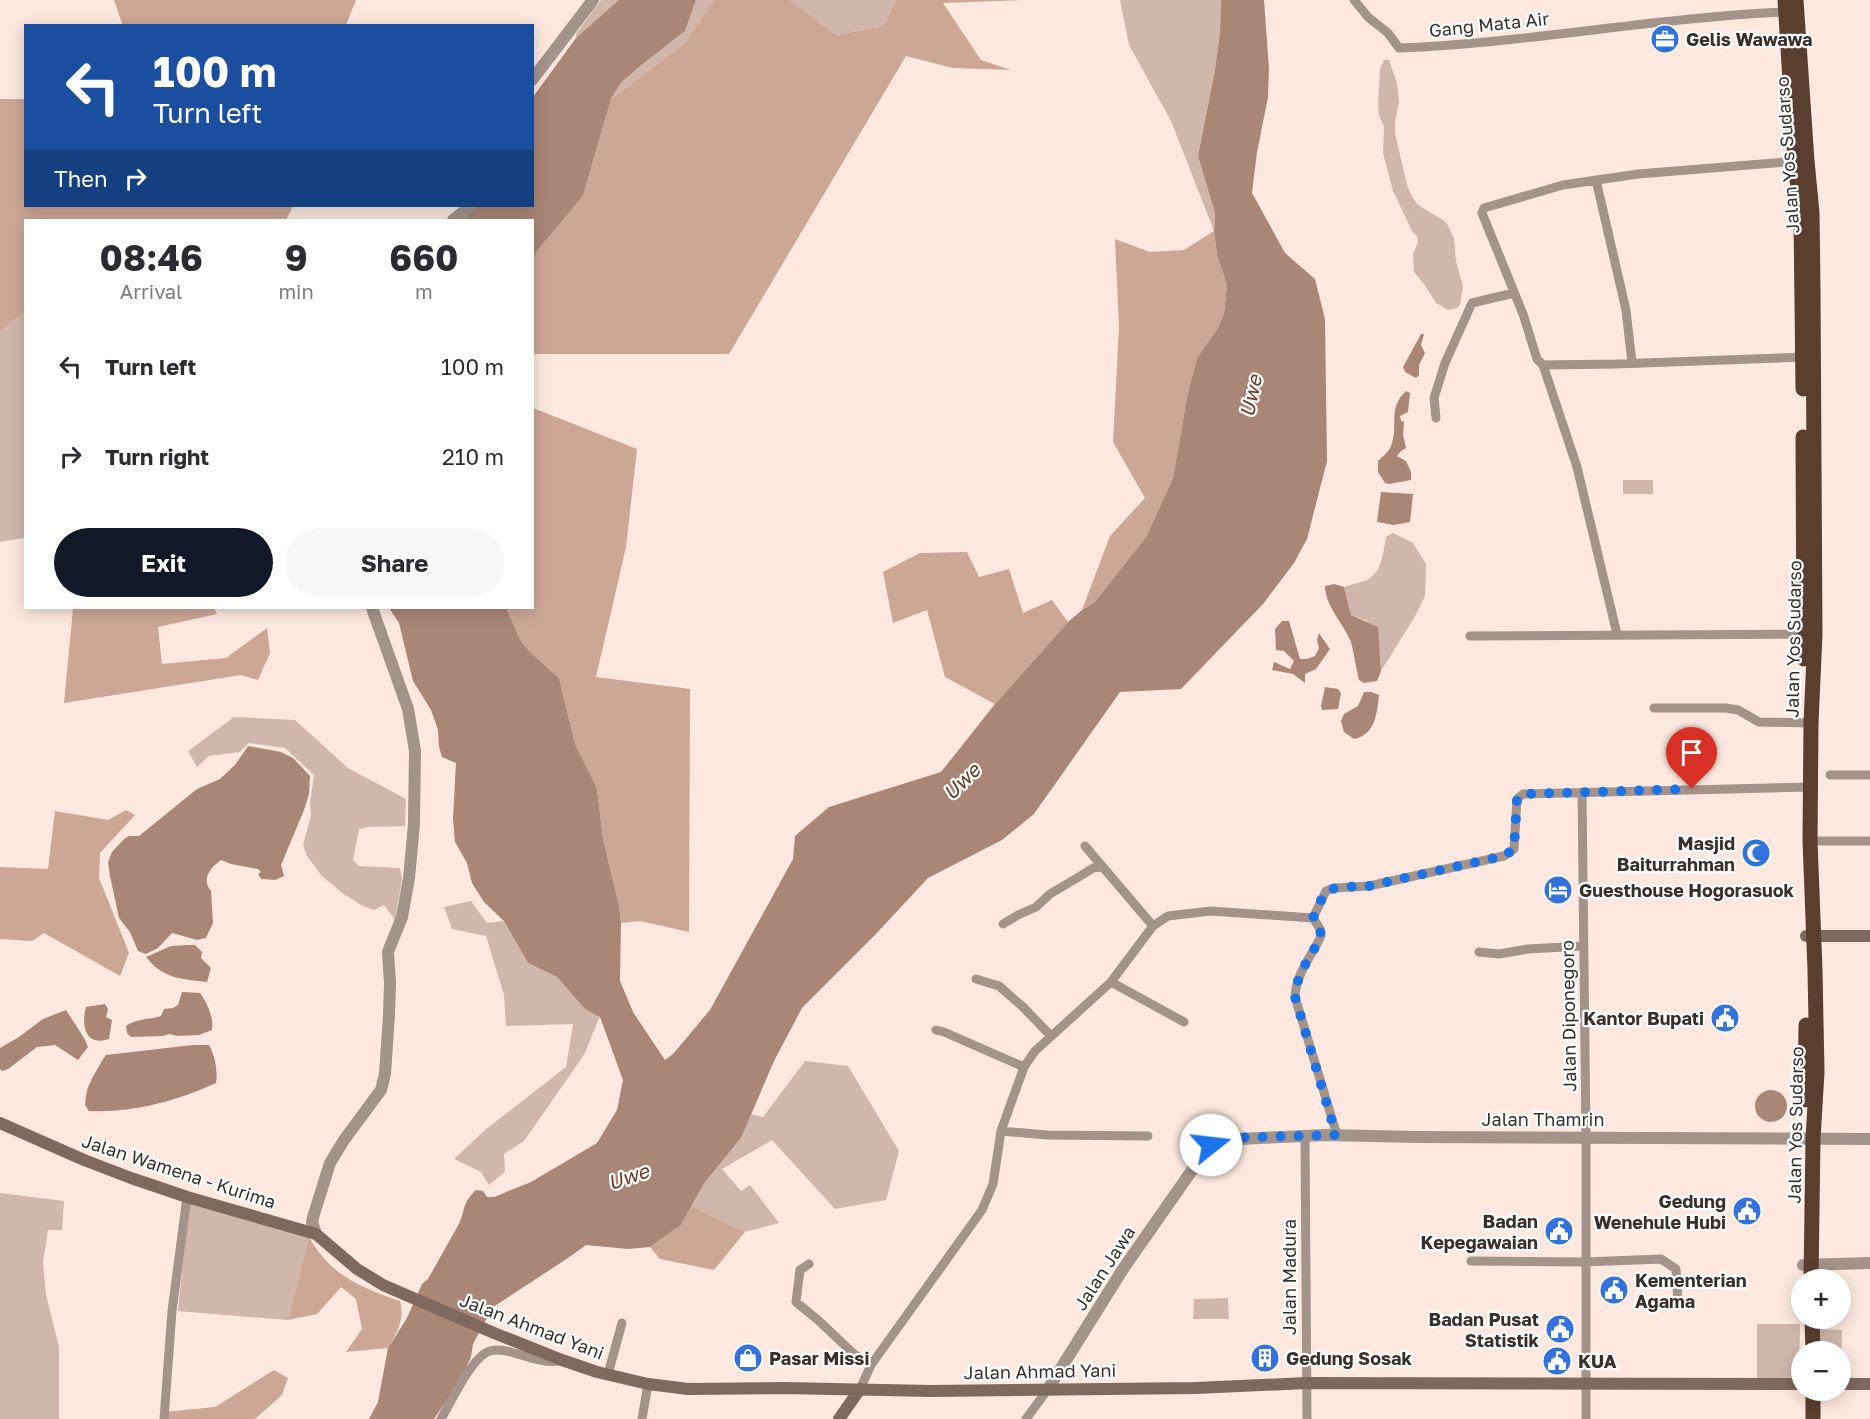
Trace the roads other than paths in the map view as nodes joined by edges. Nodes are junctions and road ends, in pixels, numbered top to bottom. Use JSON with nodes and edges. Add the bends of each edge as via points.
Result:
{"nodes":[{"id":1,"x":592,"y":0,"type":"edge"},
{"id":2,"x":1354,"y":0,"type":"edge"},
{"id":3,"x":1791,"y":6,"type":"edge"},
{"id":4,"x":534,"y":78,"type":"edge"},
{"id":5,"x":1801,"y":161,"type":"junction"},
{"id":6,"x":1596,"y":180,"type":"junction"},
{"id":7,"x":470,"y":207,"type":"edge"},
{"id":8,"x":454,"y":219,"type":"edge"},
{"id":9,"x":1514,"y":293,"type":"junction"},
{"id":10,"x":1808,"y":357,"type":"junction"},
{"id":11,"x":1632,"y":363,"type":"junction"},
{"id":12,"x":1543,"y":365,"type":"junction"},
{"id":13,"x":1436,"y":418,"type":"dead end"},
{"id":14,"x":372,"y":609,"type":"edge"},
{"id":15,"x":1617,"y":634,"type":"junction"},
{"id":16,"x":1809,"y":634,"type":"junction"},
{"id":17,"x":1470,"y":636,"type":"dead end"},
{"id":18,"x":1654,"y":708,"type":"dead end"},
{"id":19,"x":1807,"y":723,"type":"junction"},
{"id":20,"x":1830,"y":775,"type":"dead end"},
{"id":21,"x":1870,"y":775,"type":"edge"},
{"id":22,"x":1807,"y":787,"type":"junction"},
{"id":23,"x":1582,"y":792,"type":"junction"},
{"id":24,"x":1810,"y":841,"type":"junction"},
{"id":25,"x":1870,"y":841,"type":"edge"},
{"id":26,"x":1085,"y":846,"type":"dead end"},
{"id":27,"x":1101,"y":867,"type":"junction"},
{"id":28,"x":1313,"y":918,"type":"junction"},
{"id":29,"x":1003,"y":924,"type":"dead end"},
{"id":30,"x":1153,"y":926,"type":"junction"},
{"id":31,"x":1810,"y":936,"type":"junction"},
{"id":32,"x":1870,"y":936,"type":"edge"},
{"id":33,"x":1583,"y":946,"type":"junction"},
{"id":34,"x":1479,"y":952,"type":"dead end"},
{"id":35,"x":976,"y":979,"type":"dead end"},
{"id":36,"x":1111,"y":982,"type":"junction"},
{"id":37,"x":1184,"y":1022,"type":"dead end"},
{"id":38,"x":936,"y":1030,"type":"dead end"},
{"id":39,"x":1051,"y":1036,"type":"junction"},
{"id":40,"x":1024,"y":1067,"type":"junction"},
{"id":41,"x":0,"y":1123,"type":"edge"},
{"id":42,"x":1000,"y":1131,"type":"junction"},
{"id":43,"x":1336,"y":1135,"type":"junction"},
{"id":44,"x":1148,"y":1136,"type":"dead end"},
{"id":45,"x":1305,"y":1136,"type":"junction"},
{"id":46,"x":1586,"y":1137,"type":"junction"},
{"id":47,"x":1809,"y":1139,"type":"junction"},
{"id":48,"x":1870,"y":1139,"type":"edge"},
{"id":49,"x":1216,"y":1140,"type":"joint"},
{"id":50,"x":187,"y":1197,"type":"junction"},
{"id":51,"x":316,"y":1234,"type":"junction"},
{"id":52,"x":1471,"y":1261,"type":"dead end"},
{"id":53,"x":1585,"y":1262,"type":"junction"},
{"id":54,"x":1870,"y":1263,"type":"edge"},
{"id":55,"x":809,"y":1264,"type":"dead end"},
{"id":56,"x":1806,"y":1269,"type":"edge"},
{"id":57,"x":1678,"y":1306,"type":"dead end"},
{"id":58,"x":622,"y":1323,"type":"dead end"},
{"id":59,"x":562,"y":1360,"type":"junction"},
{"id":60,"x":871,"y":1365,"type":"junction"},
{"id":61,"x":608,"y":1374,"type":"junction"},
{"id":62,"x":1306,"y":1383,"type":"junction"},
{"id":63,"x":648,"y":1384,"type":"junction"},
{"id":64,"x":1585,"y":1384,"type":"junction"},
{"id":65,"x":1791,"y":1384,"type":"edge"},
{"id":66,"x":1851,"y":1384,"type":"edge"},
{"id":67,"x":1870,"y":1384,"type":"edge"},
{"id":68,"x":860,"y":1389,"type":"junction"},
{"id":69,"x":1048,"y":1389,"type":"junction"},
{"id":70,"x":1804,"y":1401,"type":"edge"},
{"id":71,"x":1813,"y":1401,"type":"edge"},
{"id":72,"x":164,"y":1419,"type":"edge"},
{"id":73,"x":441,"y":1419,"type":"edge"},
{"id":74,"x":642,"y":1419,"type":"edge"},
{"id":75,"x":839,"y":1419,"type":"edge"},
{"id":76,"x":1026,"y":1419,"type":"edge"},
{"id":77,"x":1307,"y":1419,"type":"edge"},
{"id":78,"x":1586,"y":1419,"type":"edge"},
{"id":79,"x":1804,"y":1419,"type":"edge"},
{"id":80,"x":1813,"y":1419,"type":"edge"}],
"edges":[{"from":1,"to":4,"type":"street"},
{"from":2,"to":3,"type":"street","name":"Gang Mata Air","via":[[1399,48]]},
{"from":3,"to":5,"type":"highway","name":"Jalan Yos Sudarso"},
{"from":5,"to":6,"type":"street"},
{"from":5,"to":10,"type":"highway","name":"Jalan Yos Sudarso"},
{"from":6,"to":9,"type":"street","via":[[1545,189],[1484,208],[1483,219]]},
{"from":6,"to":11,"type":"street","via":[[1626,310]]},
{"from":7,"to":8,"type":"street"},
{"from":9,"to":12,"type":"street","via":[[1537,359]]},
{"from":9,"to":13,"type":"street","via":[[1472,303],[1434,398]]},
{"from":10,"to":11,"type":"street"},
{"from":10,"to":16,"type":"highway","name":"Jalan Yos Sudarso"},
{"from":11,"to":12,"type":"street"},
{"from":12,"to":15,"type":"street","via":[[1577,467]]},
{"from":14,"to":51,"type":"street","via":[[408,710],[415,751],[414,824],[402,917],[388,952],[385,1074],[381,1090],[330,1163],[312,1222]]},
{"from":15,"to":16,"type":"street"},
{"from":15,"to":17,"type":"street"},
{"from":16,"to":19,"type":"highway","name":"Jalan Yos Sudarso"},
{"from":18,"to":19,"type":"street","via":[[1726,708],[1759,722]]},
{"from":19,"to":22,"type":"highway","name":"Jalan Yos Sudarso"},
{"from":20,"to":21,"type":"street"},
{"from":22,"to":23,"type":"street"},
{"from":22,"to":24,"type":"highway","name":"Jalan Yos Sudarso"},
{"from":22,"to":31,"type":"highway","name":"Jalan Yos Sudarso"},
{"from":23,"to":28,"type":"street","via":[[1523,794],[1517,799],[1514,849],[1504,856],[1369,886],[1334,888],[1326,891]]},
{"from":23,"to":33,"type":"street","name":"Jalan Diponegoro"},
{"from":24,"to":25,"type":"street"},
{"from":24,"to":31,"type":"highway","name":"Jalan Yos Sudarso"},
{"from":26,"to":27,"type":"street"},
{"from":27,"to":29,"type":"street"},
{"from":27,"to":30,"type":"street"},
{"from":28,"to":30,"type":"street","via":[[1211,911],[1168,916]]},
{"from":28,"to":43,"type":"street","via":[[1321,936],[1300,973],[1295,997]]},
{"from":30,"to":36,"type":"street"},
{"from":31,"to":32,"type":"main road"},
{"from":31,"to":47,"type":"highway","name":"Jalan Yos Sudarso","via":[[1806,1072]]},
{"from":33,"to":34,"type":"street","via":[[1498,954]]},
{"from":33,"to":46,"type":"street","name":"Jalan Diponegoro"},
{"from":35,"to":39,"type":"street","via":[[999,986]]},
{"from":36,"to":37,"type":"street"},
{"from":36,"to":39,"type":"street"},
{"from":38,"to":40,"type":"street"},
{"from":39,"to":40,"type":"street"},
{"from":40,"to":42,"type":"street"},
{"from":41,"to":50,"type":"main road","name":"Jalan Wamena - Kurima","via":[[84,1160]]},
{"from":42,"to":44,"type":"street"},
{"from":42,"to":60,"type":"street","via":[[993,1184],[982,1210]]},
{"from":43,"to":45,"type":"street","name":"Jalan Thamrin"},
{"from":43,"to":46,"type":"street","name":"Jalan Thamrin"},
{"from":45,"to":49,"type":"street","name":"Jalan Thamrin"},
{"from":45,"to":62,"type":"street","name":"Jalan Madura"},
{"from":46,"to":47,"type":"street","name":"Jalan Thamrin"},
{"from":46,"to":53,"type":"street","name":"Jalan Diponegoro"},
{"from":47,"to":48,"type":"street","name":"Jalan Thamrin"},
{"from":47,"to":56,"type":"highway","name":"Jalan Yos Sudarso"},
{"from":49,"to":69,"type":"street","name":"Jalan Jawa","via":[[1123,1269]]},
{"from":50,"to":51,"type":"main road","name":"Jalan Wamena - Kurima"},
{"from":50,"to":72,"type":"street","via":[[172,1311]]},
{"from":51,"to":59,"type":"main road","name":"Jalan Ahmad Yani","via":[[357,1269],[383,1285]]},
{"from":52,"to":53,"type":"street"},
{"from":53,"to":57,"type":"street","via":[[1661,1259],[1676,1269]]},
{"from":53,"to":64,"type":"street","name":"Jalan Diponegoro"},
{"from":54,"to":56,"type":"street"},
{"from":55,"to":60,"type":"street","via":[[800,1270],[796,1302]]},
{"from":58,"to":61,"type":"street"},
{"from":59,"to":61,"type":"main road","name":"Jalan Ahmad Yani"},
{"from":59,"to":73,"type":"street","via":[[534,1359],[499,1349],[488,1351],[476,1361]]},
{"from":60,"to":68,"type":"street"},
{"from":61,"to":63,"type":"main road","name":"Jalan Ahmad Yani"},
{"from":62,"to":64,"type":"main road","name":"Jalan Ahmad Yani"},
{"from":62,"to":69,"type":"main road","name":"Jalan Ahmad Yani"},
{"from":62,"to":77,"type":"street","name":"Jalan Madura"},
{"from":63,"to":68,"type":"main road","name":"Jalan Ahmad Yani","via":[[688,1389]]},
{"from":63,"to":74,"type":"street"},
{"from":64,"to":65,"type":"main road","name":"Jalan Ahmad Yani"},
{"from":64,"to":78,"type":"street","name":"Jalan Diponegoro"},
{"from":66,"to":67,"type":"main road"},
{"from":68,"to":69,"type":"main road","name":"Jalan Ahmad Yani"},
{"from":68,"to":75,"type":"main road"},
{"from":69,"to":76,"type":"street","name":"Jalan Jawa"},
{"from":70,"to":79,"type":"highway"},
{"from":71,"to":80,"type":"highway"}]}
